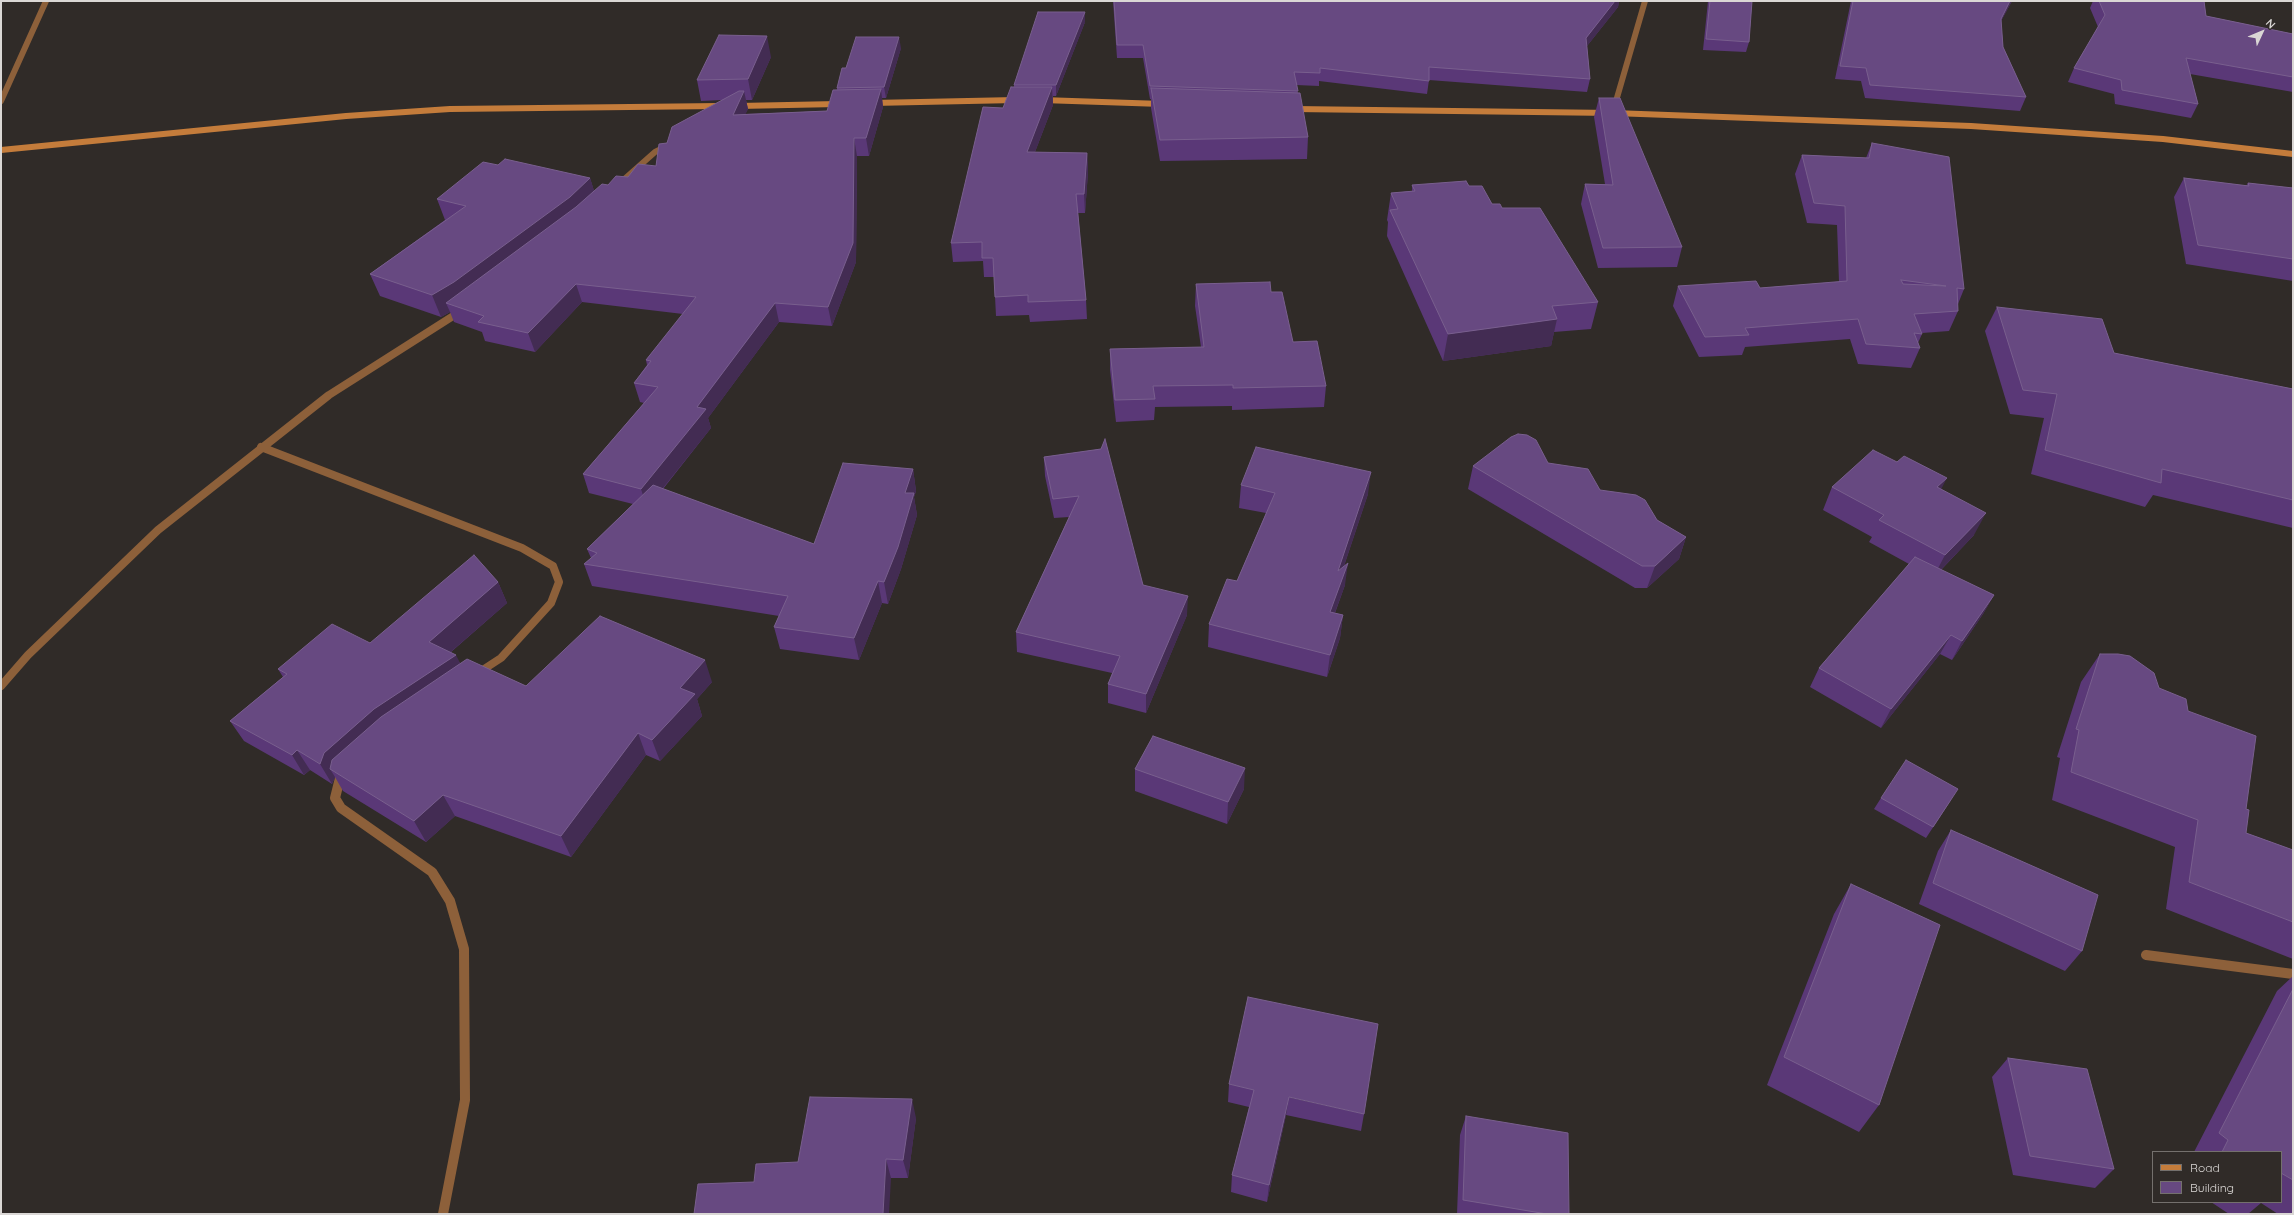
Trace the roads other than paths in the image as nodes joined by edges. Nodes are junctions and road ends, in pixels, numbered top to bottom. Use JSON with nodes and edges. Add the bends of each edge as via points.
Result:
{"nodes":[{"id":1,"x":46,"y":1,"type":"edge"},
{"id":2,"x":1645,"y":1,"type":"edge"},
{"id":3,"x":1022,"y":100,"type":"edge"},
{"id":4,"x":1038,"y":100,"type":"edge"},
{"id":5,"x":1,"y":101,"type":"edge"},
{"id":6,"x":865,"y":103,"type":"edge"},
{"id":7,"x":841,"y":104,"type":"edge"},
{"id":8,"x":1173,"y":105,"type":"edge"},
{"id":9,"x":724,"y":106,"type":"edge"},
{"id":10,"x":734,"y":107,"type":"edge"},
{"id":11,"x":1284,"y":109,"type":"edge"},
{"id":12,"x":1613,"y":113,"type":"junction"},
{"id":13,"x":674,"y":142,"type":"edge"},
{"id":14,"x":1,"y":150,"type":"edge"},
{"id":15,"x":2293,"y":154,"type":"edge"},
{"id":16,"x":616,"y":187,"type":"edge"},
{"id":17,"x":469,"y":305,"type":"edge"},
{"id":18,"x":261,"y":447,"type":"junction"},
{"id":19,"x":468,"y":680,"type":"edge"},
{"id":20,"x":1,"y":686,"type":"edge"},
{"id":21,"x":351,"y":768,"type":"edge"},
{"id":22,"x":2146,"y":955,"type":"dead end"},
{"id":23,"x":2293,"y":974,"type":"edge"},
{"id":24,"x":443,"y":1214,"type":"edge"}],
"edges":[{"from":1,"to":5,"type":"street"},
{"from":2,"to":12,"type":"street"},
{"from":3,"to":6,"type":"street"},
{"from":4,"to":8,"type":"street"},
{"from":7,"to":10,"type":"street"},
{"from":9,"to":14,"type":"street","via":[[443,110],[346,116]]},
{"from":11,"to":12,"type":"street"},
{"from":12,"to":15,"type":"street","via":[[1971,126],[2163,139]]},
{"from":13,"to":16,"type":"street","via":[[655,152]]},
{"from":17,"to":18,"type":"street","via":[[329,395]]},
{"from":18,"to":19,"type":"street","via":[[522,548],[553,566],[560,582],[551,603],[501,658]]},
{"from":18,"to":20,"type":"street","via":[[158,530],[28,655]]},
{"from":21,"to":24,"type":"street","via":[[340,778],[334,798],[341,808],[432,872],[450,901],[464,949],[465,1100]]},
{"from":22,"to":23,"type":"street"}]}
